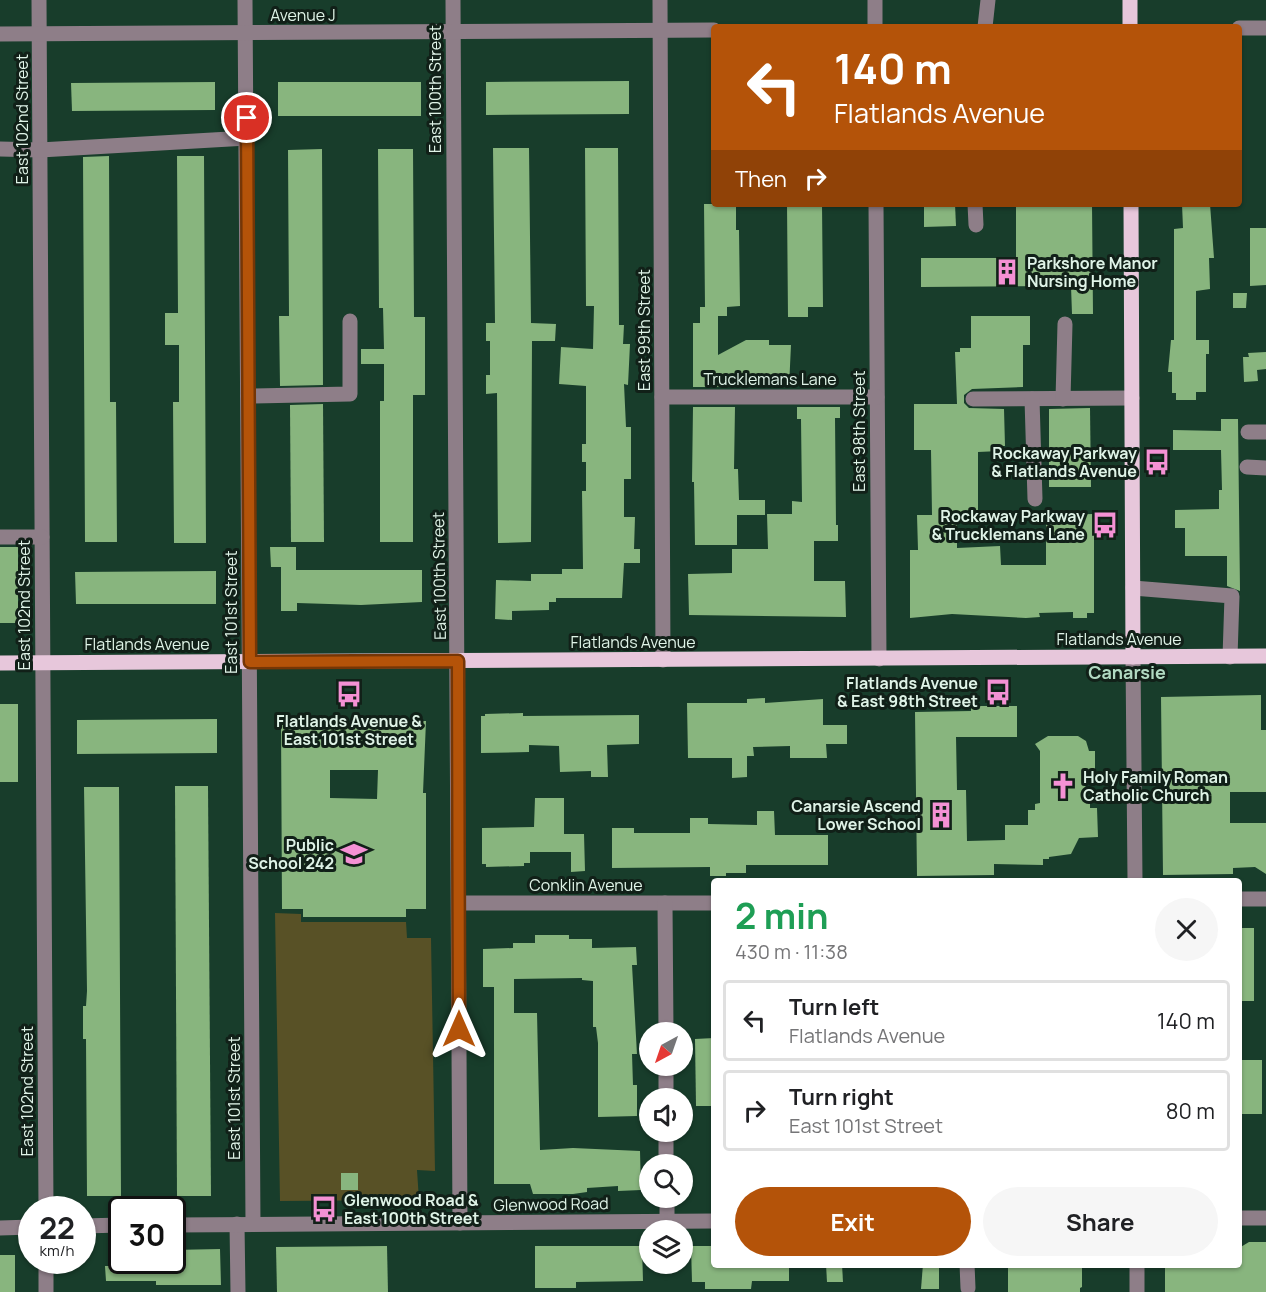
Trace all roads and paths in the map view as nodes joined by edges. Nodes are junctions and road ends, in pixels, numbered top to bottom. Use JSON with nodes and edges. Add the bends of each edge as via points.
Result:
{"nodes":[{"id":1,"x":39,"y":0,"type":"edge"},
{"id":2,"x":245,"y":0,"type":"edge"},
{"id":3,"x":453,"y":0,"type":"edge"},
{"id":4,"x":660,"y":0,"type":"edge"},
{"id":5,"x":875,"y":0,"type":"edge"},
{"id":6,"x":988,"y":0,"type":"edge"},
{"id":7,"x":1130,"y":0,"type":"edge"},
{"id":8,"x":875,"y":24,"type":"edge"},
{"id":9,"x":985,"y":24,"type":"edge"},
{"id":10,"x":1130,"y":24,"type":"edge"},
{"id":11,"x":1242,"y":28,"type":"edge"},
{"id":12,"x":1266,"y":28,"type":"edge"},
{"id":13,"x":711,"y":30,"type":"edge"},
{"id":14,"x":660,"y":31,"type":"junction"},
{"id":15,"x":453,"y":32,"type":"junction"},
{"id":16,"x":246,"y":33,"type":"junction"},
{"id":17,"x":0,"y":34,"type":"edge"},
{"id":18,"x":39,"y":34,"type":"junction"},
{"id":19,"x":247,"y":138,"type":"junction"},
{"id":20,"x":0,"y":149,"type":"edge"},
{"id":21,"x":40,"y":150,"type":"junction"},
{"id":22,"x":876,"y":207,"type":"edge"},
{"id":23,"x":975,"y":207,"type":"edge"},
{"id":24,"x":1131,"y":207,"type":"edge"},
{"id":25,"x":976,"y":225,"type":"dead end"},
{"id":26,"x":350,"y":321,"type":"dead end"},
{"id":27,"x":1065,"y":324,"type":"dead end"},
{"id":28,"x":248,"y":396,"type":"junction"},
{"id":29,"x":662,"y":397,"type":"junction"},
{"id":30,"x":877,"y":397,"type":"junction"},
{"id":31,"x":1132,"y":398,"type":"junction"},
{"id":32,"x":973,"y":399,"type":"dead end"},
{"id":33,"x":1032,"y":399,"type":"junction"},
{"id":34,"x":1063,"y":399,"type":"junction"},
{"id":35,"x":1248,"y":432,"type":"dead end"},
{"id":36,"x":1266,"y":432,"type":"edge"},
{"id":37,"x":1247,"y":467,"type":"dead end"},
{"id":38,"x":1266,"y":468,"type":"edge"},
{"id":39,"x":1035,"y":499,"type":"dead end"},
{"id":40,"x":0,"y":537,"type":"edge"},
{"id":41,"x":42,"y":537,"type":"junction"},
{"id":42,"x":1133,"y":588,"type":"junction"},
{"id":43,"x":1266,"y":656,"type":"edge"},
{"id":44,"x":1133,"y":657,"type":"junction"},
{"id":45,"x":1230,"y":657,"type":"junction"},
{"id":46,"x":879,"y":658,"type":"junction"},
{"id":47,"x":663,"y":660,"type":"junction"},
{"id":48,"x":458,"y":661,"type":"junction"},
{"id":49,"x":250,"y":662,"type":"junction"},
{"id":50,"x":0,"y":663,"type":"edge"},
{"id":51,"x":42,"y":663,"type":"junction"},
{"id":52,"x":1135,"y":878,"type":"edge"},
{"id":53,"x":1242,"y":899,"type":"edge"},
{"id":54,"x":1266,"y":899,"type":"edge"},
{"id":55,"x":459,"y":903,"type":"junction"},
{"id":56,"x":665,"y":903,"type":"junction"},
{"id":57,"x":711,"y":903,"type":"edge"},
{"id":58,"x":666,"y":1022,"type":"edge"},
{"id":59,"x":46,"y":1196,"type":"edge"},
{"id":60,"x":1242,"y":1218,"type":"edge"},
{"id":61,"x":1266,"y":1218,"type":"edge"},
{"id":62,"x":639,"y":1221,"type":"edge"},
{"id":63,"x":693,"y":1221,"type":"edge"},
{"id":64,"x":711,"y":1221,"type":"edge"},
{"id":65,"x":460,"y":1223,"type":"junction"},
{"id":66,"x":237,"y":1224,"type":"junction"},
{"id":67,"x":253,"y":1224,"type":"junction"},
{"id":68,"x":186,"y":1225,"type":"edge"},
{"id":69,"x":18,"y":1227,"type":"edge"},
{"id":70,"x":0,"y":1228,"type":"edge"},
{"id":71,"x":967,"y":1268,"type":"edge"},
{"id":72,"x":1137,"y":1268,"type":"edge"},
{"id":73,"x":46,"y":1274,"type":"edge"},
{"id":74,"x":968,"y":1288,"type":"dead end"},
{"id":75,"x":46,"y":1292,"type":"edge"},
{"id":76,"x":238,"y":1292,"type":"edge"},
{"id":77,"x":1137,"y":1292,"type":"edge"}],
"edges":[{"from":1,"to":18,"type":"street","name":"East 102nd Street"},
{"from":2,"to":16,"type":"street","name":"East 101st Street"},
{"from":3,"to":15,"type":"street","name":"East 100th Street"},
{"from":4,"to":14,"type":"street","name":"East 99th Street"},
{"from":5,"to":8,"type":"street"},
{"from":6,"to":9,"type":"street"},
{"from":7,"to":10,"type":"main road"},
{"from":11,"to":12,"type":"street"},
{"from":13,"to":14,"type":"street","name":"Avenue J"},
{"from":14,"to":15,"type":"street","name":"Avenue J"},
{"from":14,"to":29,"type":"street","name":"East 99th Street"},
{"from":15,"to":16,"type":"street","name":"Avenue J"},
{"from":15,"to":48,"type":"street","name":"East 100th Street"},
{"from":16,"to":18,"type":"street","name":"Avenue J"},
{"from":16,"to":19,"type":"street","name":"East 101st Street"},
{"from":17,"to":18,"type":"street","name":"Avenue J"},
{"from":18,"to":21,"type":"street","name":"East 102nd Street"},
{"from":19,"to":21,"type":"street"},
{"from":19,"to":28,"type":"street","name":"East 101st Street"},
{"from":20,"to":21,"type":"street"},
{"from":21,"to":41,"type":"street","name":"East 102nd Street"},
{"from":22,"to":30,"type":"street","name":"East 98th Street"},
{"from":23,"to":25,"type":"street"},
{"from":24,"to":31,"type":"main road"},
{"from":26,"to":28,"type":"street","via":[[350,394]]},
{"from":27,"to":34,"type":"street"},
{"from":28,"to":49,"type":"street","name":"East 101st Street"},
{"from":29,"to":30,"type":"street","name":"Trucklemans Lane"},
{"from":29,"to":47,"type":"street","name":"East 99th Street"},
{"from":30,"to":46,"type":"street","name":"East 98th Street"},
{"from":31,"to":34,"type":"street"},
{"from":31,"to":42,"type":"main road"},
{"from":32,"to":33,"type":"street"},
{"from":33,"to":34,"type":"street"},
{"from":33,"to":39,"type":"street"},
{"from":35,"to":36,"type":"street"},
{"from":37,"to":38,"type":"street"},
{"from":40,"to":41,"type":"street"},
{"from":41,"to":51,"type":"street","name":"East 102nd Street"},
{"from":42,"to":44,"type":"main road"},
{"from":42,"to":45,"type":"street","via":[[1232,596]]},
{"from":43,"to":45,"type":"main road","name":"Flatlands Avenue"},
{"from":44,"to":45,"type":"main road","name":"Flatlands Avenue"},
{"from":44,"to":46,"type":"main road","name":"Flatlands Avenue"},
{"from":44,"to":52,"type":"street"},
{"from":46,"to":47,"type":"main road","name":"Flatlands Avenue"},
{"from":47,"to":48,"type":"main road","name":"Flatlands Avenue"},
{"from":48,"to":49,"type":"main road","name":"Flatlands Avenue"},
{"from":48,"to":55,"type":"street","name":"East 100th Street"},
{"from":49,"to":51,"type":"main road","name":"Flatlands Avenue"},
{"from":49,"to":67,"type":"street","name":"East 101st Street"},
{"from":50,"to":51,"type":"main road","name":"Flatlands Avenue"},
{"from":51,"to":59,"type":"street","name":"East 102nd Street"},
{"from":53,"to":54,"type":"street"},
{"from":55,"to":56,"type":"street","name":"Conklin Avenue"},
{"from":55,"to":65,"type":"street","name":"East 100th Street"},
{"from":56,"to":57,"type":"street","name":"Conklin Avenue"},
{"from":56,"to":58,"type":"street"},
{"from":60,"to":61,"type":"street"},
{"from":62,"to":65,"type":"street","name":"Glenwood Road"},
{"from":63,"to":64,"type":"street","name":"Glenwood Road"},
{"from":65,"to":67,"type":"street","name":"Glenwood Road"},
{"from":66,"to":67,"type":"street","name":"Glenwood Road"},
{"from":66,"to":68,"type":"street","name":"Glenwood Road"},
{"from":66,"to":76,"type":"street"},
{"from":69,"to":70,"type":"street"},
{"from":71,"to":74,"type":"street"},
{"from":72,"to":77,"type":"street"},
{"from":73,"to":75,"type":"street"}]}
